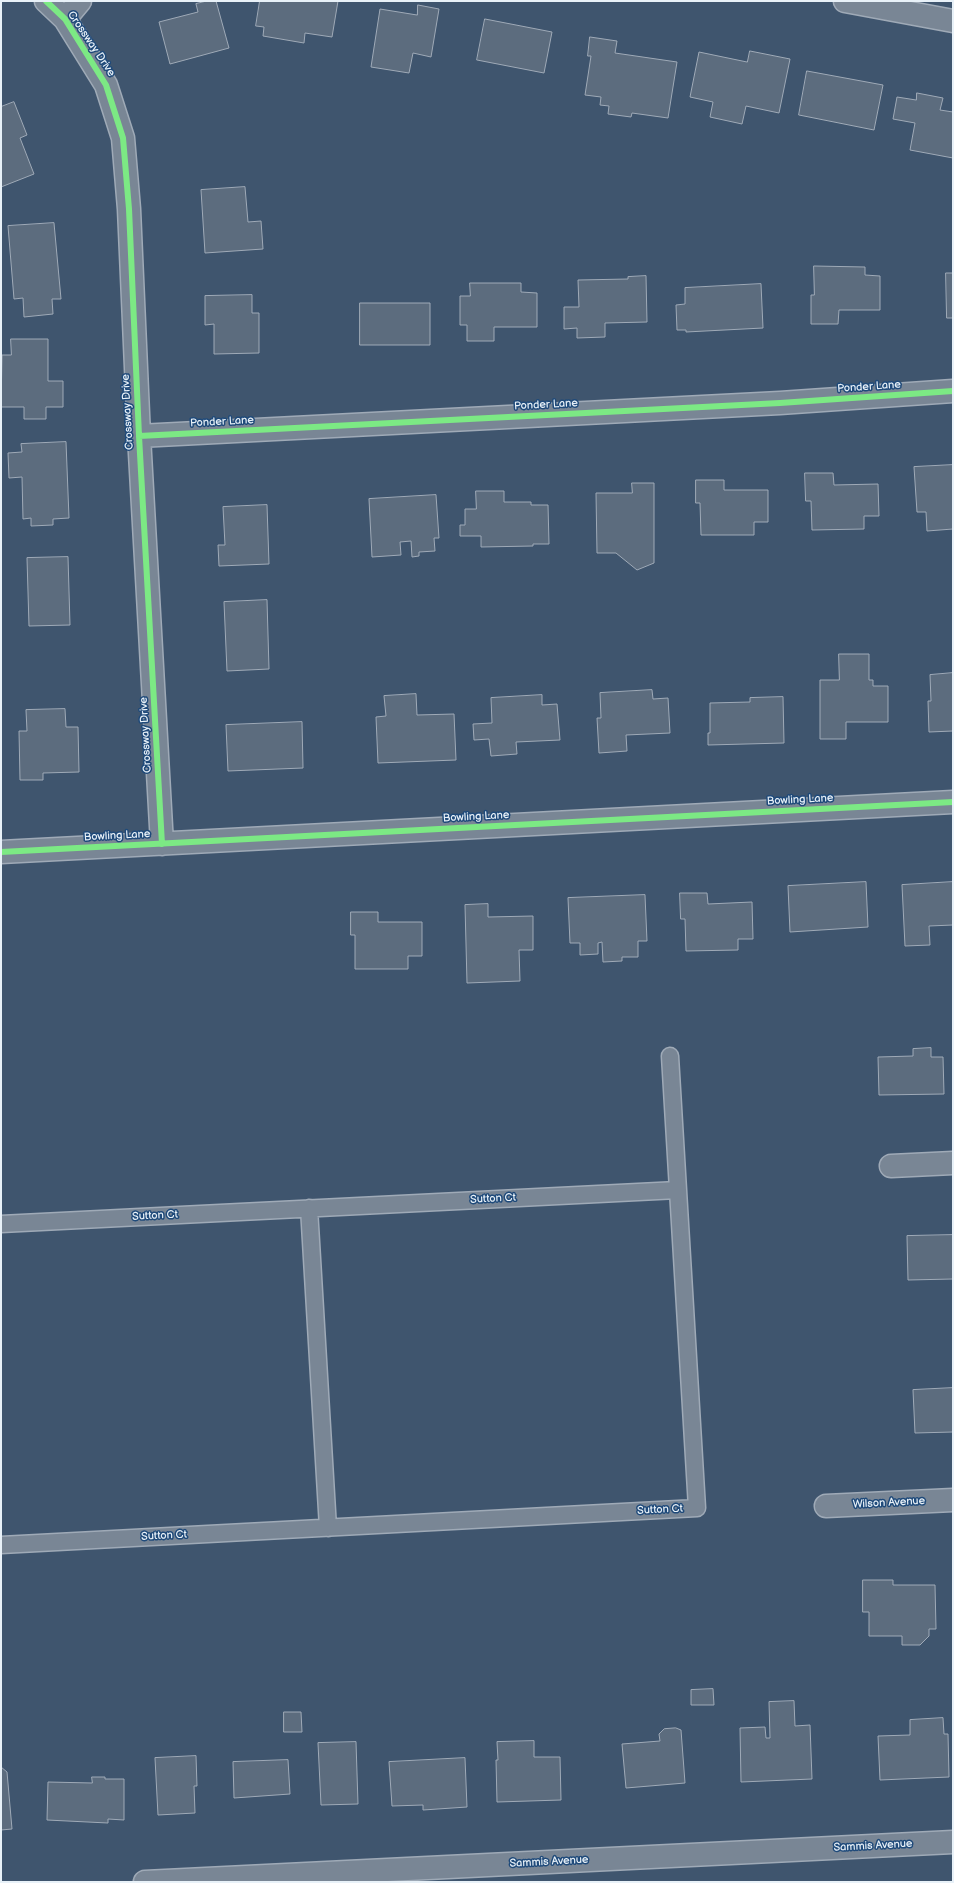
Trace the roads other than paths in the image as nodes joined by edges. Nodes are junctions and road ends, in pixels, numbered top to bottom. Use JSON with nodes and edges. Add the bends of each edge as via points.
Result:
{"nodes":[{"id":1,"x":46,"y":1,"type":"edge"},
{"id":2,"x":80,"y":1,"type":"edge"},
{"id":3,"x":845,"y":1,"type":"edge"},
{"id":4,"x":65,"y":19,"type":"junction"},
{"id":5,"x":953,"y":21,"type":"edge"},
{"id":6,"x":953,"y":391,"type":"edge"},
{"id":7,"x":139,"y":436,"type":"junction"},
{"id":8,"x":953,"y":802,"type":"edge"},
{"id":9,"x":162,"y":844,"type":"junction"},
{"id":10,"x":1,"y":852,"type":"edge"},
{"id":11,"x":670,"y":1056,"type":"dead end"},
{"id":12,"x":953,"y":1163,"type":"edge"},
{"id":13,"x":891,"y":1166,"type":"dead end"},
{"id":14,"x":678,"y":1190,"type":"junction"},
{"id":15,"x":309,"y":1208,"type":"junction"},
{"id":16,"x":1,"y":1224,"type":"edge"},
{"id":17,"x":953,"y":1500,"type":"edge"},
{"id":18,"x":826,"y":1506,"type":"dead end"},
{"id":19,"x":328,"y":1528,"type":"junction"},
{"id":20,"x":1,"y":1545,"type":"edge"},
{"id":21,"x":953,"y":1842,"type":"edge"},
{"id":22,"x":145,"y":1882,"type":"edge"}],
"edges":[{"from":1,"to":4,"type":"street","name":"Crossway Drive"},
{"from":2,"to":4,"type":"street"},
{"from":3,"to":5,"type":"street"},
{"from":4,"to":7,"type":"street","name":"Crossway Drive","via":[[106,85],[123,138],[129,209]]},
{"from":6,"to":7,"type":"street","name":"Ponder Lane","via":[[780,403]]},
{"from":7,"to":9,"type":"street","name":"Crossway Drive"},
{"from":8,"to":9,"type":"street","name":"Bowling Lane"},
{"from":9,"to":10,"type":"street","name":"Bowling Lane"},
{"from":11,"to":14,"type":"lane","name":"Sutton Ct"},
{"from":12,"to":13,"type":"street"},
{"from":14,"to":15,"type":"lane","name":"Sutton Ct"},
{"from":14,"to":19,"type":"lane","name":"Sutton Ct","via":[[698,1508]]},
{"from":15,"to":16,"type":"lane","name":"Sutton Ct"},
{"from":15,"to":19,"type":"lane"},
{"from":17,"to":18,"type":"street","name":"Wilson Avenue"},
{"from":19,"to":20,"type":"lane","name":"Sutton Ct"},
{"from":21,"to":22,"type":"street","name":"Sammis Avenue"}]}
